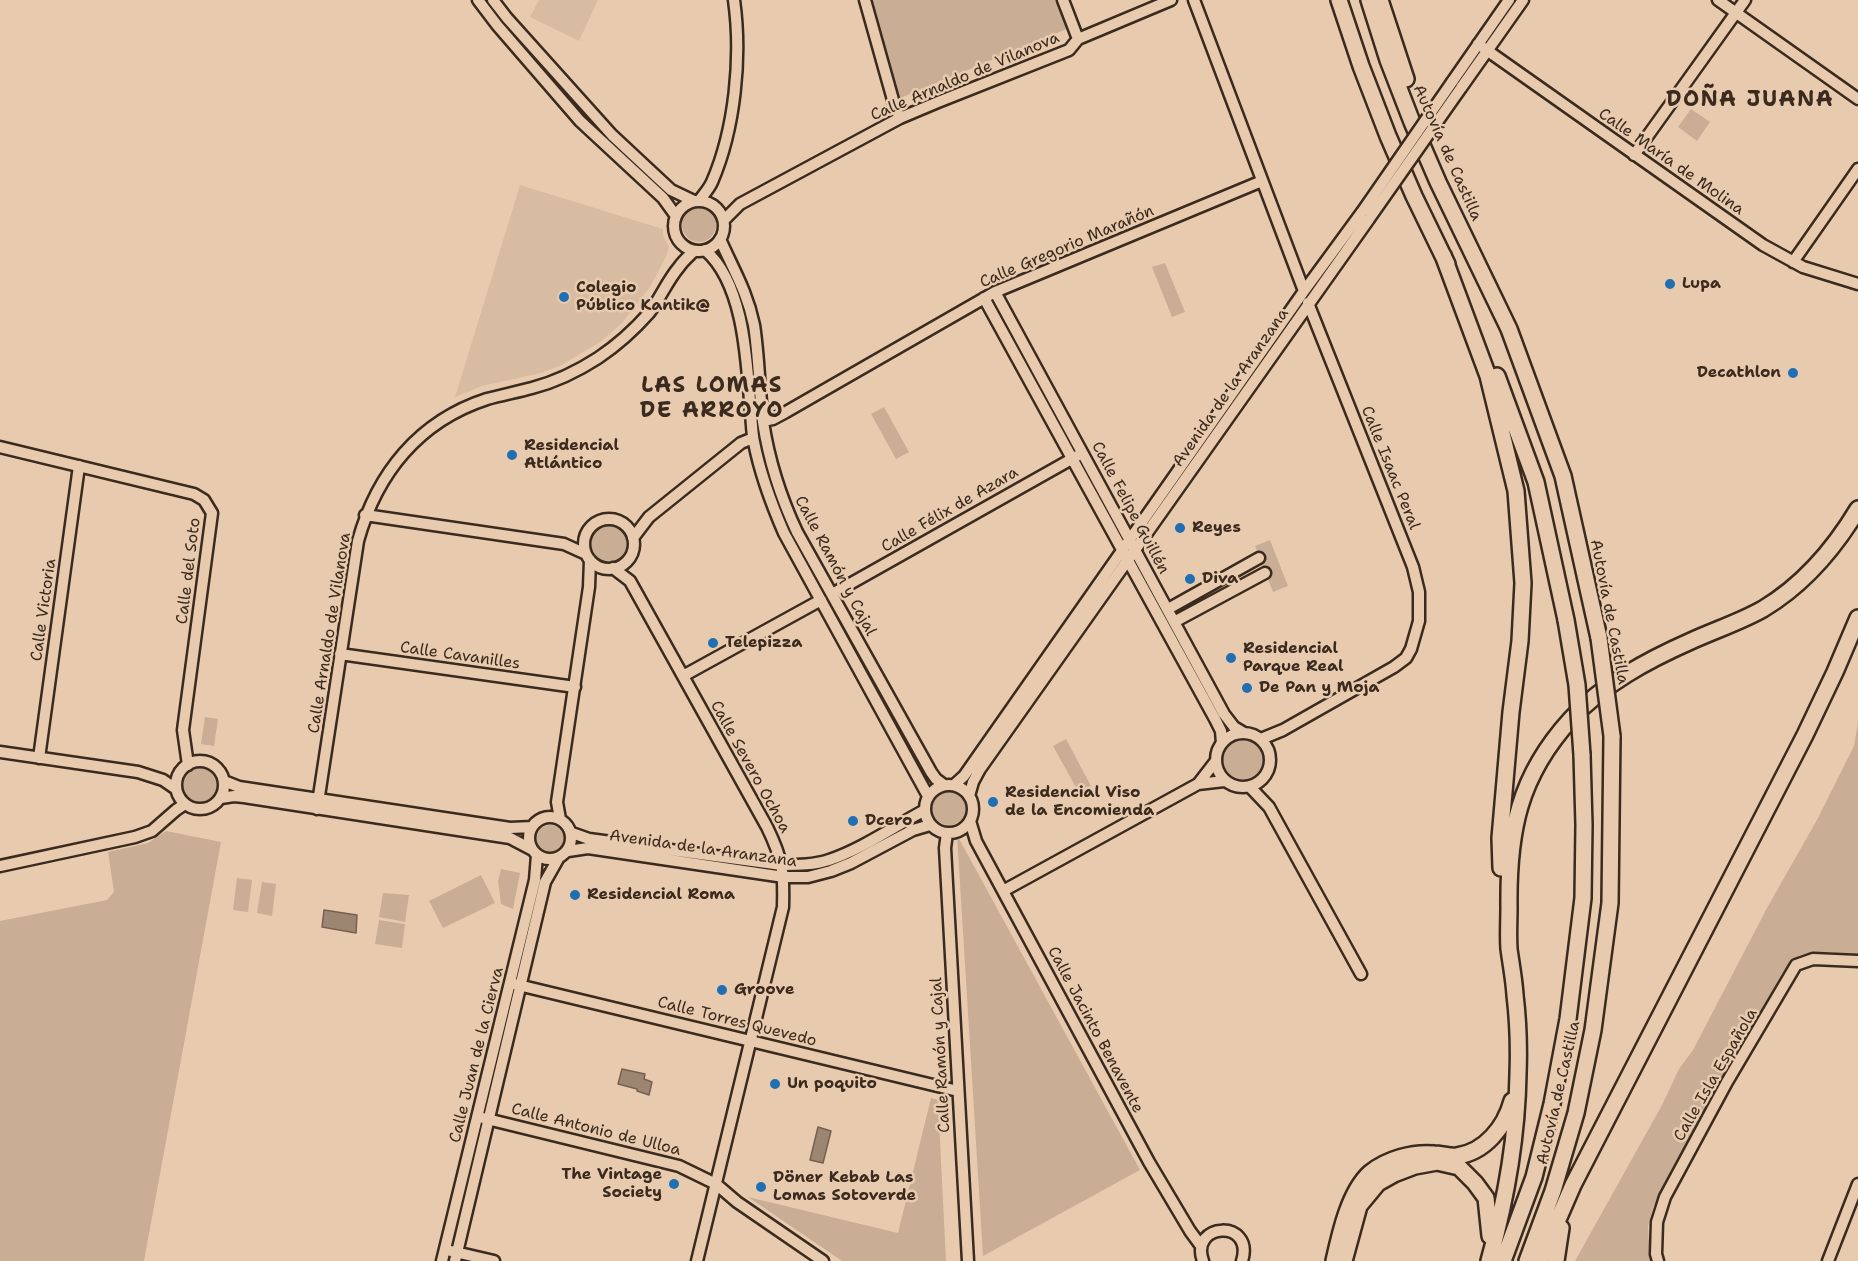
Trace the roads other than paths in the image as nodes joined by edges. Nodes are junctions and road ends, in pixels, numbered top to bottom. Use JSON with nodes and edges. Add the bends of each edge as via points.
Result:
{"nodes":[{"id":1,"x":478,"y":0,"type":"edge"},
{"id":2,"x":493,"y":0,"type":"edge"},
{"id":3,"x":734,"y":0,"type":"edge"},
{"id":4,"x":865,"y":0,"type":"edge"},
{"id":5,"x":1063,"y":0,"type":"edge"},
{"id":6,"x":1171,"y":0,"type":"edge"},
{"id":7,"x":1194,"y":0,"type":"edge"},
{"id":8,"x":1339,"y":0,"type":"edge"},
{"id":9,"x":1369,"y":0,"type":"edge"},
{"id":10,"x":1380,"y":0,"type":"edge"},
{"id":11,"x":1509,"y":0,"type":"edge"},
{"id":12,"x":1523,"y":0,"type":"edge"},
{"id":13,"x":1718,"y":0,"type":"edge"},
{"id":14,"x":1745,"y":0,"type":"edge"},
{"id":15,"x":1736,"y":13,"type":"junction"},
{"id":16,"x":1078,"y":39,"type":"junction"},
{"id":17,"x":1483,"y":47,"type":"junction"},
{"id":18,"x":1858,"y":99,"type":"edge"},
{"id":19,"x":900,"y":118,"type":"junction"},
{"id":20,"x":1634,"y":155,"type":"junction"},
{"id":21,"x":1858,"y":169,"type":"edge"},
{"id":22,"x":1262,"y":181,"type":"junction"},
{"id":23,"x":711,"y":184,"type":"junction"},
{"id":24,"x":697,"y":201,"type":"junction"},
{"id":25,"x":740,"y":204,"type":"junction"},
{"id":26,"x":715,"y":207,"type":"junction"},
{"id":27,"x":676,"y":216,"type":"junction"},
{"id":28,"x":1365,"y":216,"type":"junction"},
{"id":29,"x":724,"y":220,"type":"junction"},
{"id":30,"x":720,"y":239,"type":"junction"},
{"id":31,"x":682,"y":244,"type":"junction"},
{"id":32,"x":700,"y":250,"type":"junction"},
{"id":33,"x":1443,"y":255,"type":"junction"},
{"id":34,"x":1793,"y":262,"type":"junction"},
{"id":35,"x":678,"y":268,"type":"junction"},
{"id":36,"x":1858,"y":284,"type":"edge"},
{"id":37,"x":995,"y":291,"type":"junction"},
{"id":38,"x":1304,"y":291,"type":"junction"},
{"id":39,"x":984,"y":298,"type":"junction"},
{"id":40,"x":1308,"y":303,"type":"junction"},
{"id":41,"x":1509,"y":329,"type":"junction"},
{"id":42,"x":764,"y":422,"type":"junction"},
{"id":43,"x":753,"y":438,"type":"junction"},
{"id":44,"x":0,"y":447,"type":"edge"},
{"id":45,"x":1083,"y":453,"type":"junction"},
{"id":46,"x":1072,"y":458,"type":"junction"},
{"id":47,"x":79,"y":466,"type":"junction"},
{"id":48,"x":1858,"y":509,"type":"edge"},
{"id":49,"x":365,"y":516,"type":"junction"},
{"id":50,"x":649,"y":517,"type":"junction"},
{"id":51,"x":622,"y":523,"type":"junction"},
{"id":52,"x":585,"y":535,"type":"junction"},
{"id":53,"x":633,"y":538,"type":"junction"},
{"id":54,"x":564,"y":544,"type":"junction"},
{"id":55,"x":1133,"y":544,"type":"junction"},
{"id":56,"x":1125,"y":554,"type":"junction"},
{"id":57,"x":588,"y":557,"type":"junction"},
{"id":58,"x":1259,"y":558,"type":"dead end"},
{"id":59,"x":629,"y":559,"type":"junction"},
{"id":60,"x":601,"y":568,"type":"junction"},
{"id":61,"x":613,"y":568,"type":"junction"},
{"id":62,"x":1265,"y":573,"type":"dead end"},
{"id":63,"x":630,"y":581,"type":"junction"},
{"id":64,"x":589,"y":587,"type":"junction"},
{"id":65,"x":832,"y":594,"type":"junction"},
{"id":66,"x":821,"y":600,"type":"junction"},
{"id":67,"x":1168,"y":609,"type":"junction"},
{"id":68,"x":1858,"y":618,"type":"edge"},
{"id":69,"x":1174,"y":622,"type":"junction"},
{"id":70,"x":340,"y":654,"type":"junction"},
{"id":71,"x":683,"y":676,"type":"junction"},
{"id":72,"x":575,"y":687,"type":"junction"},
{"id":73,"x":1283,"y":730,"type":"junction"},
{"id":74,"x":1244,"y":733,"type":"junction"},
{"id":75,"x":1261,"y":740,"type":"junction"},
{"id":76,"x":1222,"y":742,"type":"junction"},
{"id":77,"x":0,"y":752,"type":"edge"},
{"id":78,"x":1269,"y":752,"type":"junction"},
{"id":79,"x":39,"y":758,"type":"junction"},
{"id":80,"x":1215,"y":762,"type":"junction"},
{"id":81,"x":192,"y":763,"type":"junction"},
{"id":82,"x":1264,"y":778,"type":"junction"},
{"id":83,"x":224,"y":781,"type":"junction"},
{"id":84,"x":1224,"y":781,"type":"junction"},
{"id":85,"x":177,"y":784,"type":"junction"},
{"id":86,"x":1198,"y":784,"type":"junction"},
{"id":87,"x":949,"y":785,"type":"junction"},
{"id":88,"x":1250,"y":787,"type":"junction"},
{"id":89,"x":928,"y":796,"type":"junction"},
{"id":90,"x":969,"y":796,"type":"junction"},
{"id":91,"x":221,"y":798,"type":"junction"},
{"id":92,"x":557,"y":802,"type":"junction"},
{"id":93,"x":185,"y":804,"type":"junction"},
{"id":94,"x":318,"y":804,"type":"junction"},
{"id":95,"x":1269,"y":807,"type":"junction"},
{"id":96,"x":925,"y":810,"type":"junction"},
{"id":97,"x":548,"y":817,"type":"junction"},
{"id":98,"x":560,"y":819,"type":"junction"},
{"id":99,"x":966,"y":825,"type":"junction"},
{"id":100,"x":532,"y":827,"type":"junction"},
{"id":101,"x":939,"y":830,"type":"junction"},
{"id":102,"x":572,"y":834,"type":"junction"},
{"id":103,"x":568,"y":851,"type":"junction"},
{"id":104,"x":534,"y":852,"type":"junction"},
{"id":105,"x":558,"y":859,"type":"junction"},
{"id":106,"x":0,"y":866,"type":"edge"},
{"id":107,"x":783,"y":871,"type":"junction"},
{"id":108,"x":1003,"y":891,"type":"junction"},
{"id":109,"x":1509,"y":948,"type":"junction"},
{"id":110,"x":1858,"y":961,"type":"edge"},
{"id":111,"x":1360,"y":974,"type":"dead end"},
{"id":112,"x":515,"y":984,"type":"junction"},
{"id":113,"x":751,"y":1040,"type":"junction"},
{"id":114,"x":1518,"y":1075,"type":"junction"},
{"id":115,"x":958,"y":1091,"type":"junction"},
{"id":116,"x":477,"y":1116,"type":"junction"},
{"id":117,"x":489,"y":1119,"type":"junction"},
{"id":118,"x":1585,"y":1162,"type":"junction"},
{"id":119,"x":716,"y":1184,"type":"junction"},
{"id":120,"x":1858,"y":1184,"type":"edge"},
{"id":121,"x":1204,"y":1241,"type":"junction"},
{"id":122,"x":444,"y":1256,"type":"edge"},
{"id":123,"x":456,"y":1257,"type":"edge"},
{"id":124,"x":1494,"y":1259,"type":"edge"},
{"id":125,"x":494,"y":1261,"type":"edge"},
{"id":126,"x":697,"y":1261,"type":"edge"},
{"id":127,"x":823,"y":1261,"type":"edge"},
{"id":128,"x":968,"y":1261,"type":"edge"},
{"id":129,"x":1203,"y":1261,"type":"edge"},
{"id":130,"x":1242,"y":1261,"type":"edge"},
{"id":131,"x":1334,"y":1261,"type":"edge"},
{"id":132,"x":1344,"y":1261,"type":"edge"},
{"id":133,"x":1527,"y":1261,"type":"edge"},
{"id":134,"x":1540,"y":1261,"type":"edge"},
{"id":135,"x":1556,"y":1261,"type":"edge"},
{"id":136,"x":1658,"y":1261,"type":"edge"},
{"id":137,"x":1828,"y":1261,"type":"edge"}],
"edges":[{"from":1,"to":27,"type":"street","via":[[580,121],[663,198]]},
{"from":2,"to":24,"type":"street","via":[[612,135],[671,190]]},
{"from":3,"to":23,"type":"street","via":[[734,90],[727,133]]},
{"from":4,"to":19,"type":"street"},
{"from":5,"to":16,"type":"street"},
{"from":6,"to":16,"type":"street","name":"Calle Arnaldo de Vilanova"},
{"from":7,"to":22,"type":"street"},
{"from":8,"to":33,"type":"highway","name":"Autovía de Castilla","via":[[1388,136]]},
{"from":9,"to":41,"type":"highway","name":"Autovía de Castilla","via":[[1412,122]]},
{"from":10,"to":41,"type":"highway","via":[[1436,158]]},
{"from":11,"to":17,"type":"street","name":"Avenida de la Aranzana"},
{"from":12,"to":17,"type":"street","name":"Avenida de la Aranzana"},
{"from":13,"to":15,"type":"street"},
{"from":14,"to":15,"type":"street"},
{"from":15,"to":18,"type":"street"},
{"from":15,"to":20,"type":"street"},
{"from":16,"to":19,"type":"street","name":"Calle Arnaldo de Vilanova","via":[[1069,51]]},
{"from":17,"to":20,"type":"street","name":"Calle María de Molina"},
{"from":17,"to":28,"type":"street","name":"Avenida de la Aranzana","bridge":true},
{"from":19,"to":25,"type":"street","name":"Calle Arnaldo de Vilanova"},
{"from":20,"to":34,"type":"street","name":"Calle María de Molina"},
{"from":21,"to":34,"type":"street"},
{"from":22,"to":37,"type":"street","name":"Calle Gregorio Marañón"},
{"from":22,"to":38,"type":"street"},
{"from":23,"to":24,"type":"street"},
{"from":23,"to":26,"type":"street"},
{"from":24,"to":26,"type":"street"},
{"from":24,"to":27,"type":"street"},
{"from":25,"to":26,"type":"street","name":"Calle Arnaldo de Vilanova"},
{"from":25,"to":29,"type":"street","name":"Calle Arnaldo de Vilanova"},
{"from":26,"to":29,"type":"street"},
{"from":27,"to":31,"type":"street","via":[[675,232]]},
{"from":28,"to":38,"type":"street","name":"Avenida de la Aranzana"},
{"from":28,"to":40,"type":"street","name":"Avenida de la Aranzana"},
{"from":29,"to":30,"type":"street"},
{"from":30,"to":32,"type":"street"},
{"from":30,"to":42,"type":"street","name":"Calle Ramón y Cajal","via":[[749,305]]},
{"from":31,"to":32,"type":"street"},
{"from":31,"to":35,"type":"street","name":"Calle Arnaldo de Vilanova"},
{"from":32,"to":35,"type":"street","name":"Calle Arnaldo de Vilanova"},
{"from":32,"to":43,"type":"street","name":"Calle Ramón y Cajal","via":[[718,264],[737,307]]},
{"from":33,"to":109,"type":"highway","via":[[1488,376],[1516,491],[1522,583],[1520,641],[1500,838]]},
{"from":33,"to":124,"type":"highway","name":"Autovía de Castilla","bridge":true,"via":[[1492,364],[1536,482],[1566,620],[1577,686],[1582,755],[1582,898],[1568,1019],[1534,1177]]},
{"from":34,"to":36,"type":"street","name":"Calle María de Molina"},
{"from":35,"to":49,"type":"street","name":"Calle Arnaldo de Vilanova","via":[[649,312],[598,358],[557,380],[466,408],[426,431],[389,471]]},
{"from":37,"to":39,"type":"street","name":"Calle Gregorio Marañón"},
{"from":37,"to":45,"type":"street","name":"Calle Felipe Guillén"},
{"from":38,"to":55,"type":"street","name":"Avenida de la Aranzana"},
{"from":39,"to":42,"type":"street","name":"Calle Gregorio Marañón"},
{"from":39,"to":46,"type":"street","name":"Calle Felipe Guillén"},
{"from":40,"to":55,"type":"street","name":"Avenida de la Aranzana"},
{"from":40,"to":73,"type":"street","name":"Calle Isaac Peral","via":[[1413,567],[1420,608],[1406,658]]},
{"from":41,"to":133,"type":"highway","name":"Autovía de Castilla","bridge":true,"via":[[1563,476],[1599,639],[1612,736],[1610,903],[1593,1030],[1576,1113]]},
{"from":42,"to":65,"type":"street","name":"Calle Ramón y Cajal","via":[[783,502]]},
{"from":43,"to":50,"type":"street","via":[[741,443]]},
{"from":43,"to":66,"type":"street","name":"Calle Ramón y Cajal","via":[[772,505]]},
{"from":44,"to":47,"type":"street","name":"Calle del Soto"},
{"from":45,"to":46,"type":"street","name":"Calle Félix de Azara"},
{"from":45,"to":55,"type":"street","name":"Calle Felipe Guillén"},
{"from":46,"to":56,"type":"street","name":"Calle Felipe Guillén"},
{"from":46,"to":65,"type":"street","name":"Calle Félix de Azara"},
{"from":47,"to":79,"type":"street","name":"Calle Victoria"},
{"from":47,"to":81,"type":"street","name":"Calle del Soto","via":[[194,494],[204,500],[212,513],[183,730]]},
{"from":48,"to":109,"type":"highway","via":[[1833,546],[1791,590],[1732,624],[1658,656],[1594,697],[1572,717],[1542,757],[1520,802],[1510,858]]},
{"from":49,"to":54,"type":"street"},
{"from":49,"to":70,"type":"street","name":"Calle Arnaldo de Vilanova"},
{"from":50,"to":51,"type":"street"},
{"from":50,"to":53,"type":"street"},
{"from":51,"to":52,"type":"street","via":[[601,520]]},
{"from":51,"to":53,"type":"street"},
{"from":52,"to":54,"type":"street"},
{"from":52,"to":57,"type":"street"},
{"from":53,"to":59,"type":"street"},
{"from":54,"to":57,"type":"street"},
{"from":55,"to":56,"type":"street","name":"Avenida de la Aranzana"},
{"from":55,"to":67,"type":"street","name":"Calle Felipe Guillén"},
{"from":56,"to":76,"type":"street","name":"Calle Felipe Guillén","via":[[1215,719]]},
{"from":56,"to":87,"type":"street","name":"Avenida de la Aranzana","via":[[964,776]]},
{"from":56,"to":90,"type":"street","name":"Avenida de la Aranzana","via":[[980,769]]},
{"from":57,"to":60,"type":"street"},
{"from":57,"to":64,"type":"street"},
{"from":58,"to":67,"type":"street"},
{"from":59,"to":61,"type":"street"},
{"from":59,"to":63,"type":"street","name":"Calle Severo Ochoa"},
{"from":60,"to":61,"type":"street"},
{"from":60,"to":64,"type":"street"},
{"from":61,"to":63,"type":"street","name":"Calle Severo Ochoa"},
{"from":62,"to":69,"type":"street"},
{"from":63,"to":71,"type":"street","name":"Calle Severo Ochoa"},
{"from":64,"to":72,"type":"street"},
{"from":65,"to":87,"type":"street","name":"Calle Ramón y Cajal","via":[[931,772]]},
{"from":66,"to":71,"type":"street"},
{"from":66,"to":89,"type":"street","name":"Calle Ramón y Cajal"},
{"from":67,"to":69,"type":"street","name":"Calle Felipe Guillén"},
{"from":68,"to":118,"type":"highway","via":[[1805,735]]},
{"from":69,"to":74,"type":"street","name":"Calle Felipe Guillén","via":[[1224,714]]},
{"from":70,"to":72,"type":"street","name":"Calle Cavanilles"},
{"from":70,"to":94,"type":"street","name":"Calle Arnaldo de Vilanova"},
{"from":71,"to":107,"type":"street","name":"Calle Severo Ochoa","via":[[779,850]]},
{"from":72,"to":92,"type":"street"},
{"from":73,"to":75,"type":"street"},
{"from":73,"to":78,"type":"street"},
{"from":74,"to":75,"type":"street"},
{"from":74,"to":76,"type":"street"},
{"from":75,"to":78,"type":"street"},
{"from":76,"to":80,"type":"street"},
{"from":77,"to":79,"type":"street"},
{"from":78,"to":82,"type":"street","via":[[1270,764]]},
{"from":79,"to":85,"type":"street","via":[[138,772]]},
{"from":80,"to":84,"type":"street"},
{"from":80,"to":86,"type":"street"},
{"from":81,"to":83,"type":"street","via":[[214,765]]},
{"from":81,"to":85,"type":"street","via":[[183,769]]},
{"from":82,"to":88,"type":"street"},
{"from":82,"to":95,"type":"street"},
{"from":83,"to":91,"type":"street"},
{"from":83,"to":94,"type":"street"},
{"from":84,"to":86,"type":"street"},
{"from":84,"to":88,"type":"street","via":[[1232,786]]},
{"from":85,"to":93,"type":"street","via":[[179,798]]},
{"from":86,"to":108,"type":"street"},
{"from":87,"to":89,"type":"street"},
{"from":87,"to":90,"type":"street"},
{"from":88,"to":95,"type":"street"},
{"from":89,"to":96,"type":"street"},
{"from":90,"to":99,"type":"street","via":[[973,808]]},
{"from":91,"to":93,"type":"street","via":[[204,809]]},
{"from":91,"to":94,"type":"street"},
{"from":92,"to":97,"type":"street"},
{"from":92,"to":98,"type":"street"},
{"from":93,"to":106,"type":"street","via":[[152,831],[135,837]]},
{"from":94,"to":100,"type":"street","via":[[510,828]]},
{"from":94,"to":104,"type":"street","via":[[510,838]]},
{"from":95,"to":111,"type":"street"},
{"from":96,"to":101,"type":"street","via":[[926,818]]},
{"from":96,"to":107,"type":"street","name":"Avenida de la Aranzana","via":[[845,854]]},
{"from":97,"to":98,"type":"street"},
{"from":97,"to":100,"type":"street"},
{"from":98,"to":102,"type":"street"},
{"from":99,"to":101,"type":"street","via":[[955,832]]},
{"from":99,"to":108,"type":"street","name":"Calle Jacinto Benavente"},
{"from":100,"to":104,"type":"street","via":[[529,834]]},
{"from":101,"to":107,"type":"street","name":"Avenida de la Aranzana","via":[[912,830],[831,871],[808,877]]},
{"from":101,"to":115,"type":"street","name":"Calle Ramón y Cajal","via":[[945,848]]},
{"from":102,"to":103,"type":"street"},
{"from":102,"to":107,"type":"street","name":"Avenida de la Aranzana"},
{"from":103,"to":105,"type":"street"},
{"from":103,"to":107,"type":"street","name":"Avenida de la Aranzana","via":[[588,848]]},
{"from":104,"to":105,"type":"street","via":[[550,860]]},
{"from":104,"to":112,"type":"street","name":"Calle Juan de la Cierva","via":[[535,879]]},
{"from":105,"to":112,"type":"street","name":"Calle Juan de la Cierva","via":[[545,882]]},
{"from":107,"to":113,"type":"street","name":"Calle Severo Ochoa","via":[[783,908]]},
{"from":108,"to":121,"type":"street","name":"Calle Jacinto Benavente","via":[[1149,1162],[1190,1231]]},
{"from":109,"to":114,"type":"highway","via":[[1516,996]]},
{"from":110,"to":136,"type":"street","name":"Calle Isla Española","via":[[1813,959],[1796,965],[1665,1197],[1657,1222]]},
{"from":112,"to":113,"type":"street","name":"Calle Torres Quevedo"},
{"from":112,"to":116,"type":"street","name":"Calle Juan de la Cierva"},
{"from":112,"to":117,"type":"street","name":"Calle Juan de la Cierva"},
{"from":113,"to":115,"type":"street","name":"Calle Torres Quevedo"},
{"from":113,"to":119,"type":"street","name":"Calle Severo Ochoa"},
{"from":114,"to":124,"type":"highway","via":[[1515,1130]]},
{"from":114,"to":131,"type":"highway","via":[[1508,1116],[1491,1140],[1456,1156],[1431,1153],[1397,1158],[1370,1173],[1352,1198]]},
{"from":115,"to":128,"type":"street","name":"Calle Ramón y Cajal"},
{"from":116,"to":117,"type":"street","name":"Calle Antonio de Ulloa"},
{"from":116,"to":122,"type":"street","name":"Calle Juan de la Cierva"},
{"from":117,"to":119,"type":"street","name":"Calle Antonio de Ulloa","via":[[679,1166]]},
{"from":117,"to":123,"type":"street","name":"Calle Juan de la Cierva"},
{"from":118,"to":134,"type":"highway"},
{"from":118,"to":135,"type":"highway","via":[[1563,1220]]},
{"from":119,"to":126,"type":"street","name":"Calle Severo Ochoa"},
{"from":119,"to":127,"type":"street","name":"Calle Antonio de Ulloa"},
{"from":120,"to":137,"type":"street"},
{"from":121,"to":129,"type":"street"},
{"from":121,"to":130,"type":"street","via":[[1216,1231],[1236,1234],[1244,1246]]},
{"from":122,"to":123,"type":"street"},
{"from":123,"to":125,"type":"street"},
{"from":124,"to":132,"type":"highway","via":[[1486,1198],[1459,1167],[1437,1162],[1404,1170],[1378,1183],[1359,1206]]}]}
